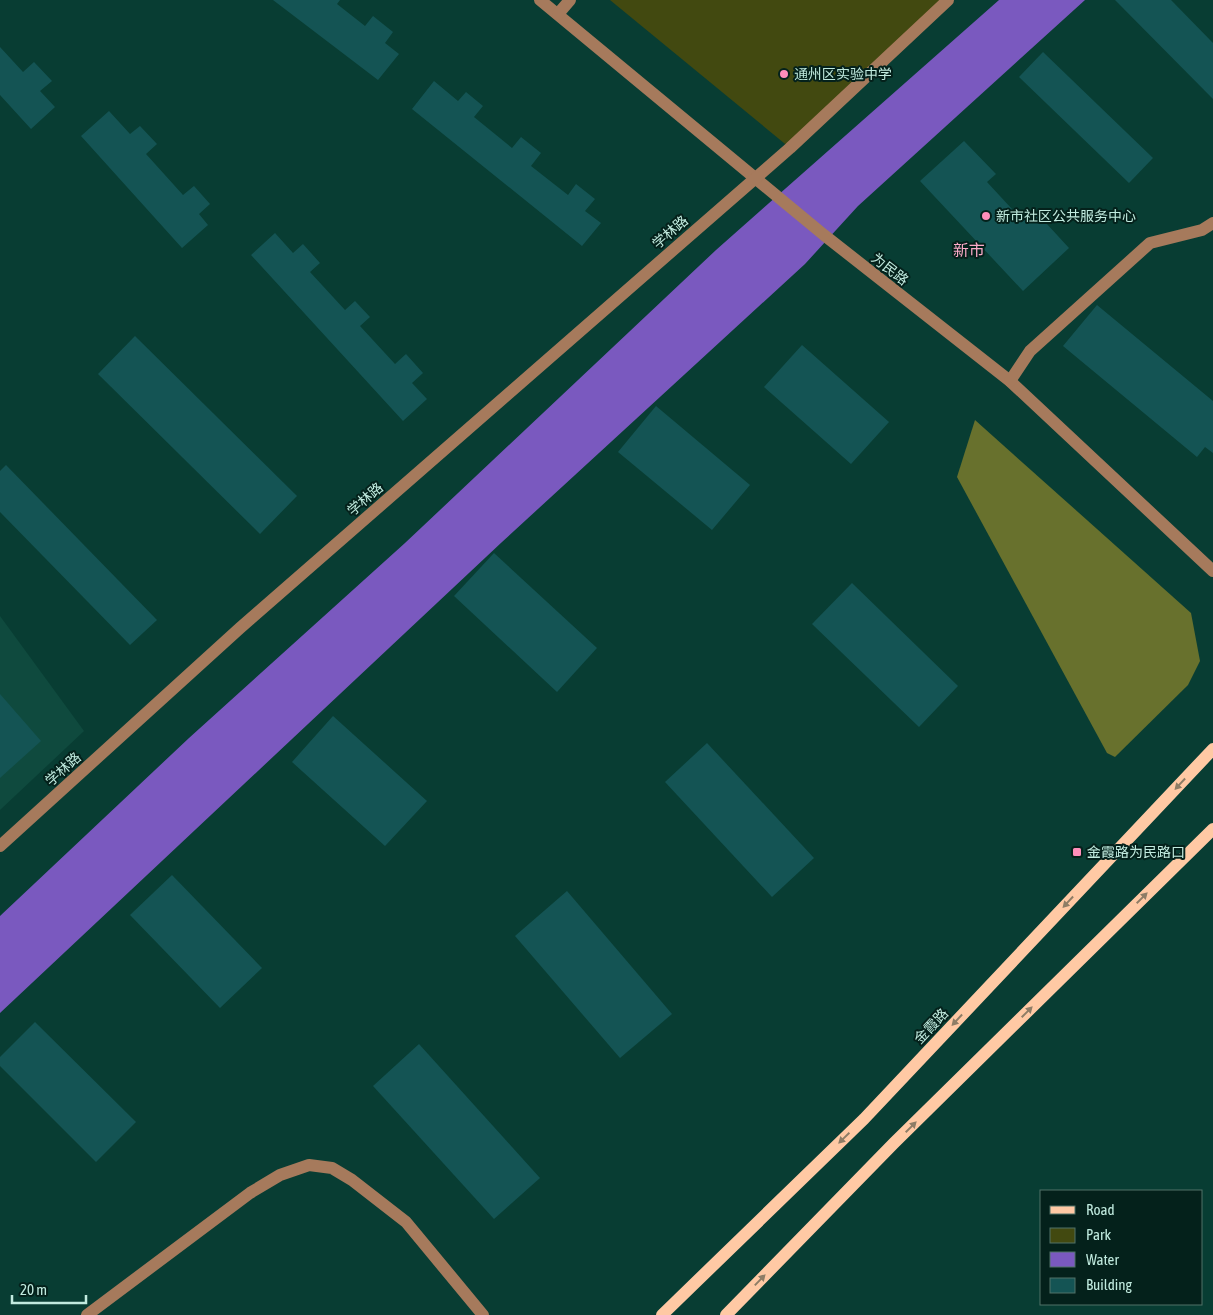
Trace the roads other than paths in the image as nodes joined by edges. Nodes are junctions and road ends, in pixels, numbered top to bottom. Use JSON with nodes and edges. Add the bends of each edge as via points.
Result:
{"nodes":[{"id":1,"x":540,"y":0,"type":"edge"},
{"id":2,"x":570,"y":0,"type":"edge"},
{"id":3,"x":948,"y":0,"type":"edge"},
{"id":4,"x":558,"y":14,"type":"junction"},
{"id":5,"x":754,"y":179,"type":"junction"},
{"id":6,"x":1213,"y":223,"type":"edge"},
{"id":7,"x":1010,"y":381,"type":"junction"},
{"id":8,"x":1213,"y":572,"type":"edge"},
{"id":9,"x":1213,"y":748,"type":"edge"},
{"id":10,"x":1213,"y":829,"type":"edge"},
{"id":11,"x":0,"y":846,"type":"edge"},
{"id":12,"x":87,"y":1315,"type":"edge"},
{"id":13,"x":483,"y":1315,"type":"edge"},
{"id":14,"x":662,"y":1315,"type":"edge"},
{"id":15,"x":726,"y":1315,"type":"edge"}],
"edges":[{"from":1,"to":4,"type":"street","name":"为民路"},
{"from":2,"to":4,"type":"street"},
{"from":3,"to":5,"type":"street","name":"学林路"},
{"from":4,"to":5,"type":"street","name":"为民路"},
{"from":5,"to":7,"type":"street","name":"为民路"},
{"from":5,"to":11,"type":"street","name":"学林路","via":[[240,628]]},
{"from":6,"to":7,"type":"street","via":[[1202,230],[1150,243],[1030,351]]},
{"from":7,"to":8,"type":"street","name":"为民路"},
{"from":9,"to":14,"type":"main road","name":"金霞路","one_way":true,"via":[[864,1119]]},
{"from":15,"to":10,"type":"main road","one_way":true,"via":[[894,1143]]},
{"from":12,"to":13,"type":"street","via":[[250,1193],[280,1175],[309,1166],[332,1168],[406,1222]]}]}
